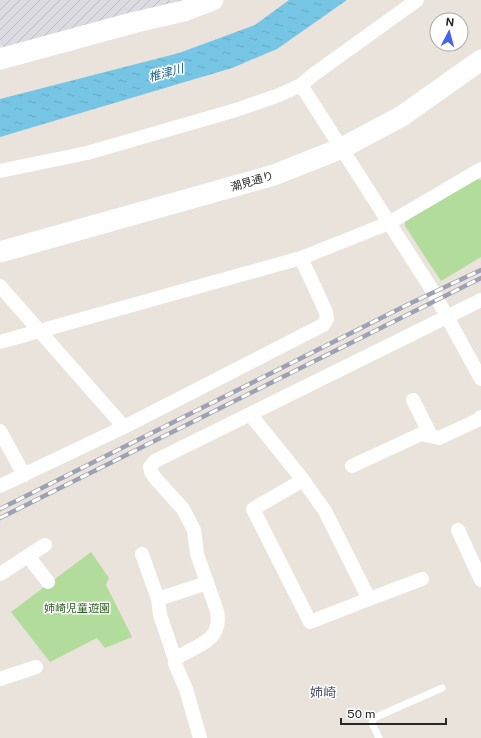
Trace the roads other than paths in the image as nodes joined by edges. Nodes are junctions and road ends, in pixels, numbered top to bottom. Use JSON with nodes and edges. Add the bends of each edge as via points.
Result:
{"nodes":[{"id":1,"x":212,"y":0,"type":"edge"},
{"id":2,"x":417,"y":0,"type":"edge"},
{"id":3,"x":0,"y":59,"type":"edge"},
{"id":4,"x":481,"y":60,"type":"edge"},
{"id":5,"x":301,"y":85,"type":"junction"},
{"id":6,"x":342,"y":148,"type":"junction"},
{"id":7,"x":481,"y":169,"type":"edge"},
{"id":8,"x":0,"y":171,"type":"edge"},
{"id":9,"x":389,"y":223,"type":"junction"},
{"id":10,"x":0,"y":252,"type":"edge"},
{"id":11,"x":301,"y":258,"type":"junction"},
{"id":12,"x":0,"y":286,"type":"edge"},
{"id":13,"x":481,"y":300,"type":"edge"},
{"id":14,"x":447,"y":316,"type":"junction"},
{"id":15,"x":40,"y":331,"type":"junction"},
{"id":16,"x":0,"y":342,"type":"edge"},
{"id":17,"x":481,"y":379,"type":"edge"},
{"id":18,"x":413,"y":400,"type":"dead end"},
{"id":19,"x":250,"y":414,"type":"junction"},
{"id":20,"x":481,"y":417,"type":"edge"},
{"id":21,"x":124,"y":427,"type":"junction"},
{"id":22,"x":0,"y":431,"type":"edge"},
{"id":23,"x":431,"y":436,"type":"junction"},
{"id":24,"x":352,"y":466,"type":"dead end"},
{"id":25,"x":24,"y":475,"type":"junction"},
{"id":26,"x":303,"y":480,"type":"junction"},
{"id":27,"x":0,"y":486,"type":"edge"},
{"id":28,"x":458,"y":530,"type":"dead end"},
{"id":29,"x":45,"y":545,"type":"dead end"},
{"id":30,"x":142,"y":554,"type":"dead end"},
{"id":31,"x":28,"y":556,"type":"junction"},
{"id":32,"x":0,"y":574,"type":"edge"},
{"id":33,"x":481,"y":580,"type":"edge"},
{"id":34,"x":48,"y":582,"type":"dead end"},
{"id":35,"x":207,"y":583,"type":"junction"},
{"id":36,"x":416,"y":586,"type":"dead end"},
{"id":37,"x":158,"y":599,"type":"junction"},
{"id":38,"x":369,"y":599,"type":"junction"},
{"id":39,"x":175,"y":659,"type":"junction"},
{"id":40,"x":36,"y":667,"type":"dead end"},
{"id":41,"x":0,"y":679,"type":"edge"},
{"id":42,"x":442,"y":688,"type":"dead end"},
{"id":43,"x":200,"y":738,"type":"edge"},
{"id":44,"x":379,"y":738,"type":"edge"}],
"edges":[{"from":1,"to":3,"type":"street","via":[[184,11]]},
{"from":2,"to":5,"type":"street"},
{"from":4,"to":6,"type":"street","name":"潮見通り","via":[[402,116]]},
{"from":5,"to":6,"type":"street"},
{"from":5,"to":8,"type":"street","via":[[236,110],[102,149]]},
{"from":6,"to":9,"type":"street"},
{"from":6,"to":10,"type":"street","name":"潮見通り","via":[[274,175]]},
{"from":7,"to":9,"type":"street"},
{"from":9,"to":11,"type":"street"},
{"from":9,"to":14,"type":"street"},
{"from":11,"to":15,"type":"street"},
{"from":11,"to":21,"type":"street","via":[[326,312],[327,319],[323,325]]},
{"from":12,"to":15,"type":"street"},
{"from":13,"to":14,"type":"street"},
{"from":14,"to":17,"type":"street"},
{"from":14,"to":19,"type":"street"},
{"from":15,"to":16,"type":"street"},
{"from":15,"to":21,"type":"street"},
{"from":18,"to":23,"type":"street"},
{"from":19,"to":26,"type":"street"},
{"from":19,"to":35,"type":"street","via":[[155,461],[150,467],[156,479],[183,509],[194,530],[197,554]]},
{"from":20,"to":23,"type":"street","via":[[439,438]]},
{"from":21,"to":25,"type":"street"},
{"from":22,"to":25,"type":"street"},
{"from":23,"to":24,"type":"street","via":[[421,434]]},
{"from":25,"to":27,"type":"street"},
{"from":26,"to":38,"type":"street","via":[[325,511]]},
{"from":26,"to":38,"type":"street","via":[[253,509],[310,622]]},
{"from":28,"to":33,"type":"street"},
{"from":29,"to":31,"type":"street"},
{"from":30,"to":37,"type":"street"},
{"from":31,"to":32,"type":"street"},
{"from":31,"to":34,"type":"street"},
{"from":35,"to":37,"type":"street"},
{"from":35,"to":39,"type":"street","via":[[217,611],[217,628],[214,634],[200,645]]},
{"from":36,"to":38,"type":"street"},
{"from":37,"to":39,"type":"street","via":[[160,615]]},
{"from":39,"to":43,"type":"street"},
{"from":40,"to":41,"type":"street"},
{"from":42,"to":44,"type":"lane","via":[[374,718],[372,723]]}]}
